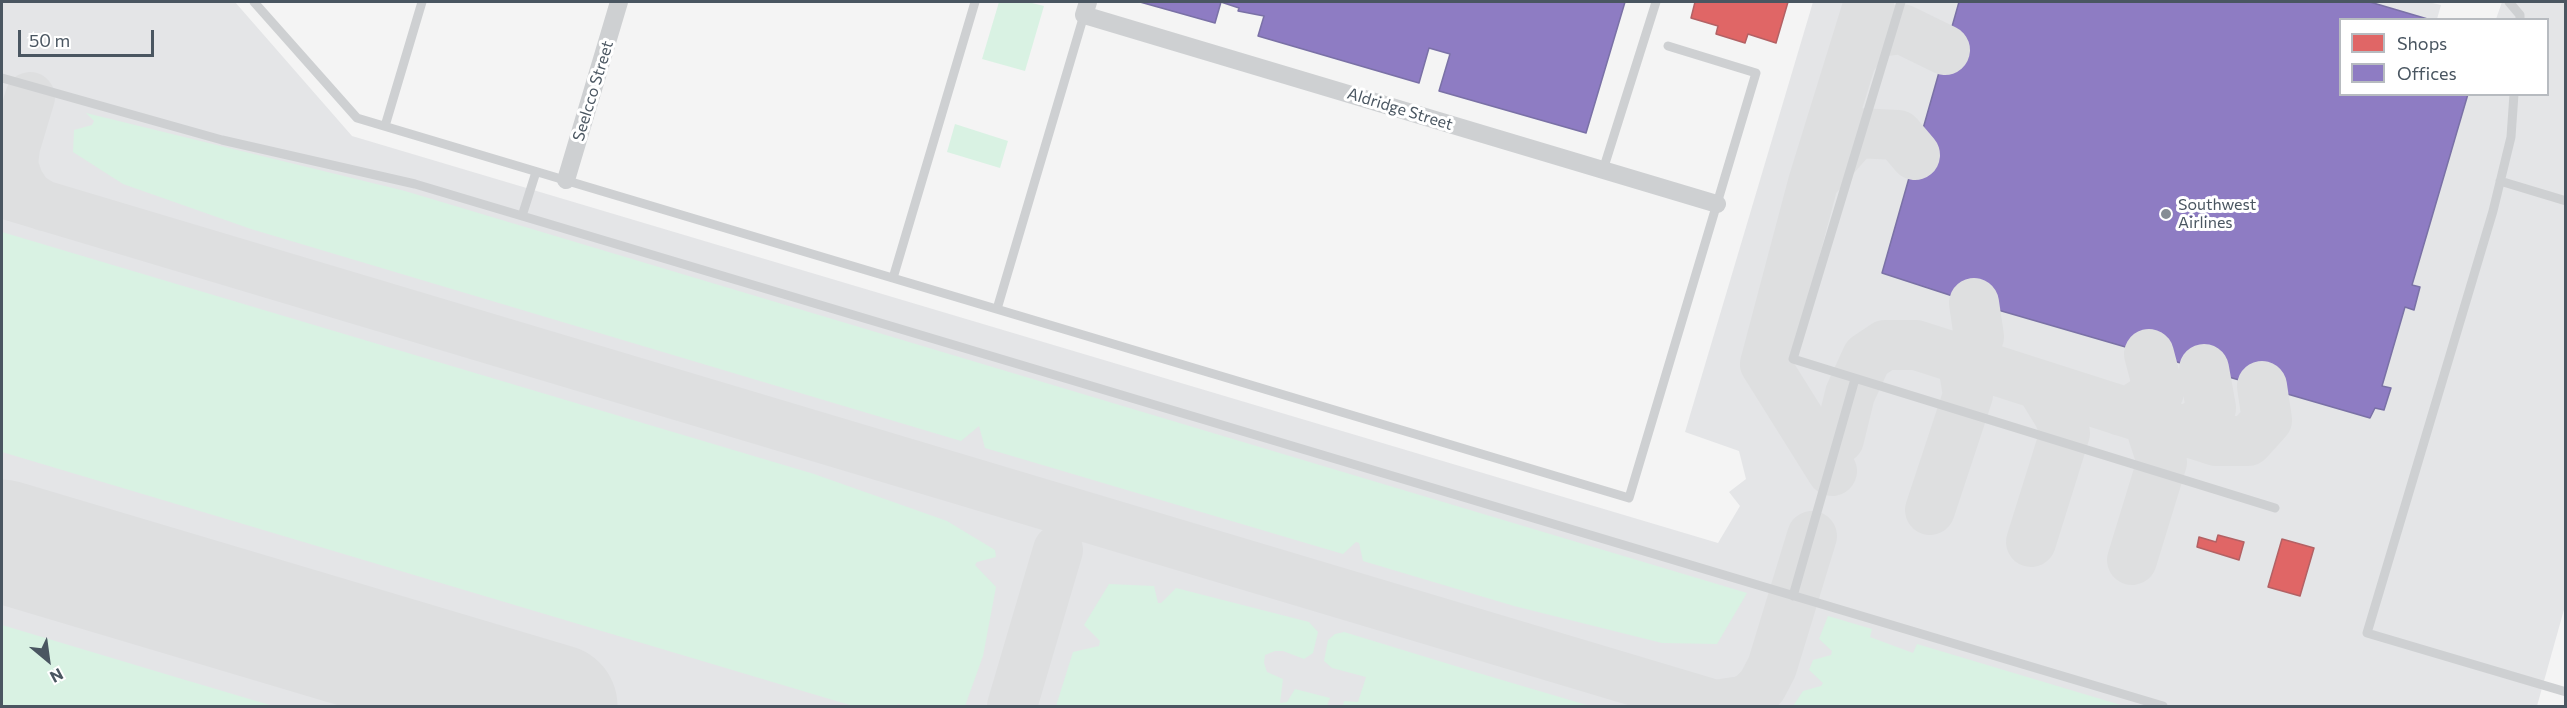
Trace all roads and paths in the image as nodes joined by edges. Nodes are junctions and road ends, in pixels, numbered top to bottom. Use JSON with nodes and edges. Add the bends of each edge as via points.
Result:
{"nodes":[{"id":1,"x":254,"y":2,"type":"edge"},
{"id":2,"x":422,"y":2,"type":"edge"},
{"id":3,"x":620,"y":2,"type":"edge"},
{"id":4,"x":975,"y":2,"type":"edge"},
{"id":5,"x":1656,"y":2,"type":"edge"},
{"id":6,"x":1901,"y":2,"type":"edge"},
{"id":7,"x":2508,"y":2,"type":"edge"},
{"id":8,"x":1086,"y":8,"type":"edge"},
{"id":9,"x":2520,"y":18,"type":"edge"},
{"id":10,"x":1668,"y":46,"type":"dead end"},
{"id":11,"x":2,"y":78,"type":"edge"},
{"id":12,"x":2514,"y":96,"type":"edge"},
{"id":13,"x":385,"y":126,"type":"junction"},
{"id":14,"x":1603,"y":170,"type":"junction"},
{"id":15,"x":536,"y":172,"type":"junction"},
{"id":16,"x":566,"y":180,"type":"junction"},
{"id":17,"x":2500,"y":181,"type":"junction"},
{"id":18,"x":2565,"y":201,"type":"edge"},
{"id":19,"x":1717,"y":204,"type":"junction"},
{"id":20,"x":522,"y":216,"type":"junction"},
{"id":21,"x":893,"y":278,"type":"junction"},
{"id":22,"x":997,"y":309,"type":"junction"},
{"id":23,"x":1855,"y":379,"type":"junction"},
{"id":24,"x":2275,"y":508,"type":"dead end"},
{"id":25,"x":1793,"y":596,"type":"junction"},
{"id":26,"x":2565,"y":692,"type":"edge"},
{"id":27,"x":2163,"y":706,"type":"edge"}],
"edges":[{"from":1,"to":13,"type":"lane","via":[[357,118]]},
{"from":2,"to":13,"type":"lane"},
{"from":3,"to":16,"type":"street","name":"Seelcco Street"},
{"from":4,"to":21,"type":"lane"},
{"from":5,"to":14,"type":"lane"},
{"from":6,"to":23,"type":"lane","via":[[1793,359]]},
{"from":7,"to":9,"type":"lane"},
{"from":8,"to":14,"type":"street","name":"Aldridge Street"},
{"from":8,"to":22,"type":"lane"},
{"from":10,"to":19,"type":"lane","via":[[1756,73]]},
{"from":11,"to":20,"type":"lane","via":[[222,140],[415,184]]},
{"from":12,"to":17,"type":"lane","via":[[2511,137]]},
{"from":13,"to":15,"type":"lane"},
{"from":14,"to":19,"type":"street","name":"Aldridge Street"},
{"from":15,"to":16,"type":"lane"},
{"from":15,"to":20,"type":"lane"},
{"from":16,"to":21,"type":"lane"},
{"from":17,"to":18,"type":"lane"},
{"from":17,"to":26,"type":"lane","via":[[2367,633]]},
{"from":19,"to":22,"type":"lane","via":[[1629,498]]},
{"from":20,"to":25,"type":"lane"},
{"from":21,"to":22,"type":"lane"},
{"from":23,"to":24,"type":"lane"},
{"from":23,"to":25,"type":"lane"},
{"from":25,"to":27,"type":"lane"}]}
